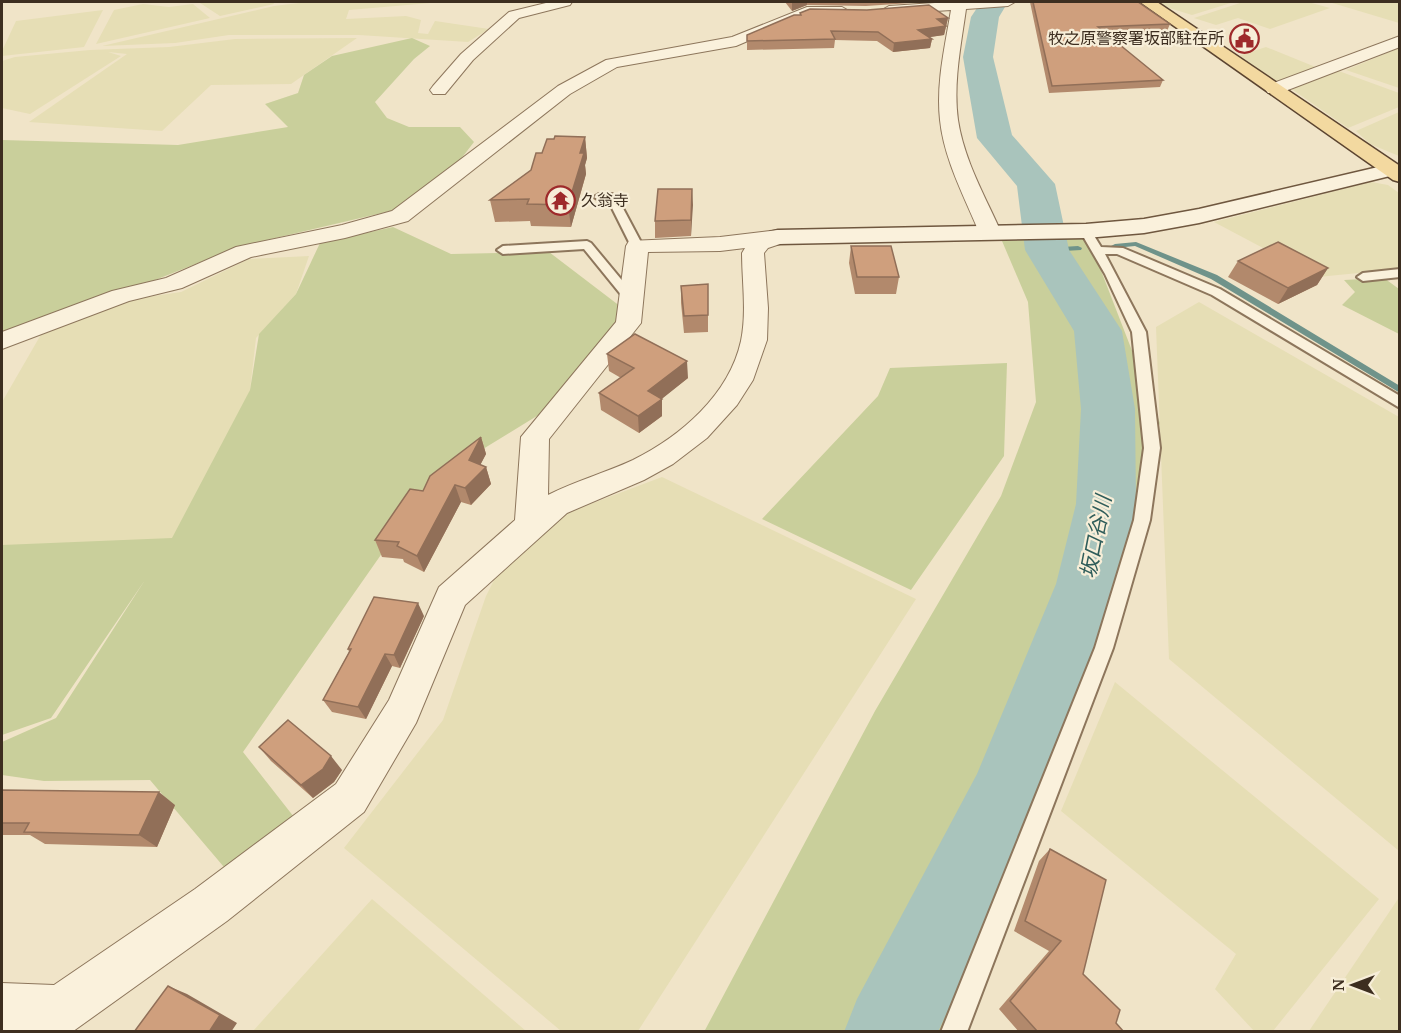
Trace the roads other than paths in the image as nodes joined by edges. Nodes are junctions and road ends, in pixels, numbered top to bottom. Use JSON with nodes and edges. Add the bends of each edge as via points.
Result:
{"nodes":[{"id":1,"x":565,"y":2,"type":"edge"},
{"id":2,"x":1008,"y":2,"type":"edge"},
{"id":3,"x":1148,"y":2,"type":"edge"},
{"id":4,"x":958,"y":4,"type":"edge"},
{"id":5,"x":1400,"y":41,"type":"edge"},
{"id":6,"x":1274,"y":89,"type":"junction"},
{"id":7,"x":439,"y":90,"type":"dead end"},
{"id":8,"x":1391,"y":167,"type":"edge"},
{"id":9,"x":599,"y":197,"type":"dead end"},
{"id":10,"x":1079,"y":231,"type":"junction"},
{"id":11,"x":995,"y":232,"type":"junction"},
{"id":12,"x":778,"y":237,"type":"junction"},
{"id":13,"x":637,"y":246,"type":"junction"},
{"id":14,"x":503,"y":250,"type":"dead end"},
{"id":15,"x":1098,"y":250,"type":"junction"},
{"id":16,"x":1400,"y":273,"type":"edge"},
{"id":17,"x":1363,"y":277,"type":"dead end"},
{"id":18,"x":631,"y":299,"type":"junction"},
{"id":19,"x":2,"y":341,"type":"edge"},
{"id":20,"x":1400,"y":403,"type":"edge"},
{"id":21,"x":531,"y":525,"type":"junction"},
{"id":22,"x":2,"y":1007,"type":"edge"},
{"id":23,"x":49,"y":1020,"type":"edge"},
{"id":24,"x":954,"y":1032,"type":"edge"}],
"edges":[{"from":1,"to":7,"type":"street","via":[[514,15],[497,27]]},
{"from":2,"to":4,"type":"street"},
{"from":3,"to":6,"type":"main road"},
{"from":4,"to":11,"type":"street","via":[[950,67],[949,120],[959,158]]},
{"from":4,"to":19,"type":"street","via":[[807,11],[736,40],[612,63],[564,90],[400,216],[244,252],[174,283],[121,296]]},
{"from":5,"to":6,"type":"street"},
{"from":6,"to":8,"type":"main road"},
{"from":8,"to":10,"type":"street","via":[[1199,216],[1144,226]]},
{"from":9,"to":13,"type":"lane","via":[[612,197]]},
{"from":10,"to":11,"type":"street"},
{"from":10,"to":15,"type":"lane"},
{"from":11,"to":12,"type":"street"},
{"from":12,"to":13,"type":"street","via":[[720,244]]},
{"from":12,"to":21,"type":"street","via":[[759,243],[753,253],[753,343],[725,400],[667,453],[555,506]]},
{"from":13,"to":18,"type":"street"},
{"from":14,"to":18,"type":"lane","via":[[587,245]]},
{"from":15,"to":20,"type":"lane","via":[[1119,251],[1216,292]]},
{"from":15,"to":24,"type":"lane","via":[[1139,332],[1152,448],[1142,520],[1104,648]]},
{"from":16,"to":17,"type":"lane"},
{"from":18,"to":21,"type":"street","via":[[628,323],[535,437]]},
{"from":21,"to":23,"type":"street","via":[[451,597],[403,711],[350,798],[211,905]]},
{"from":22,"to":23,"type":"street"}]}
